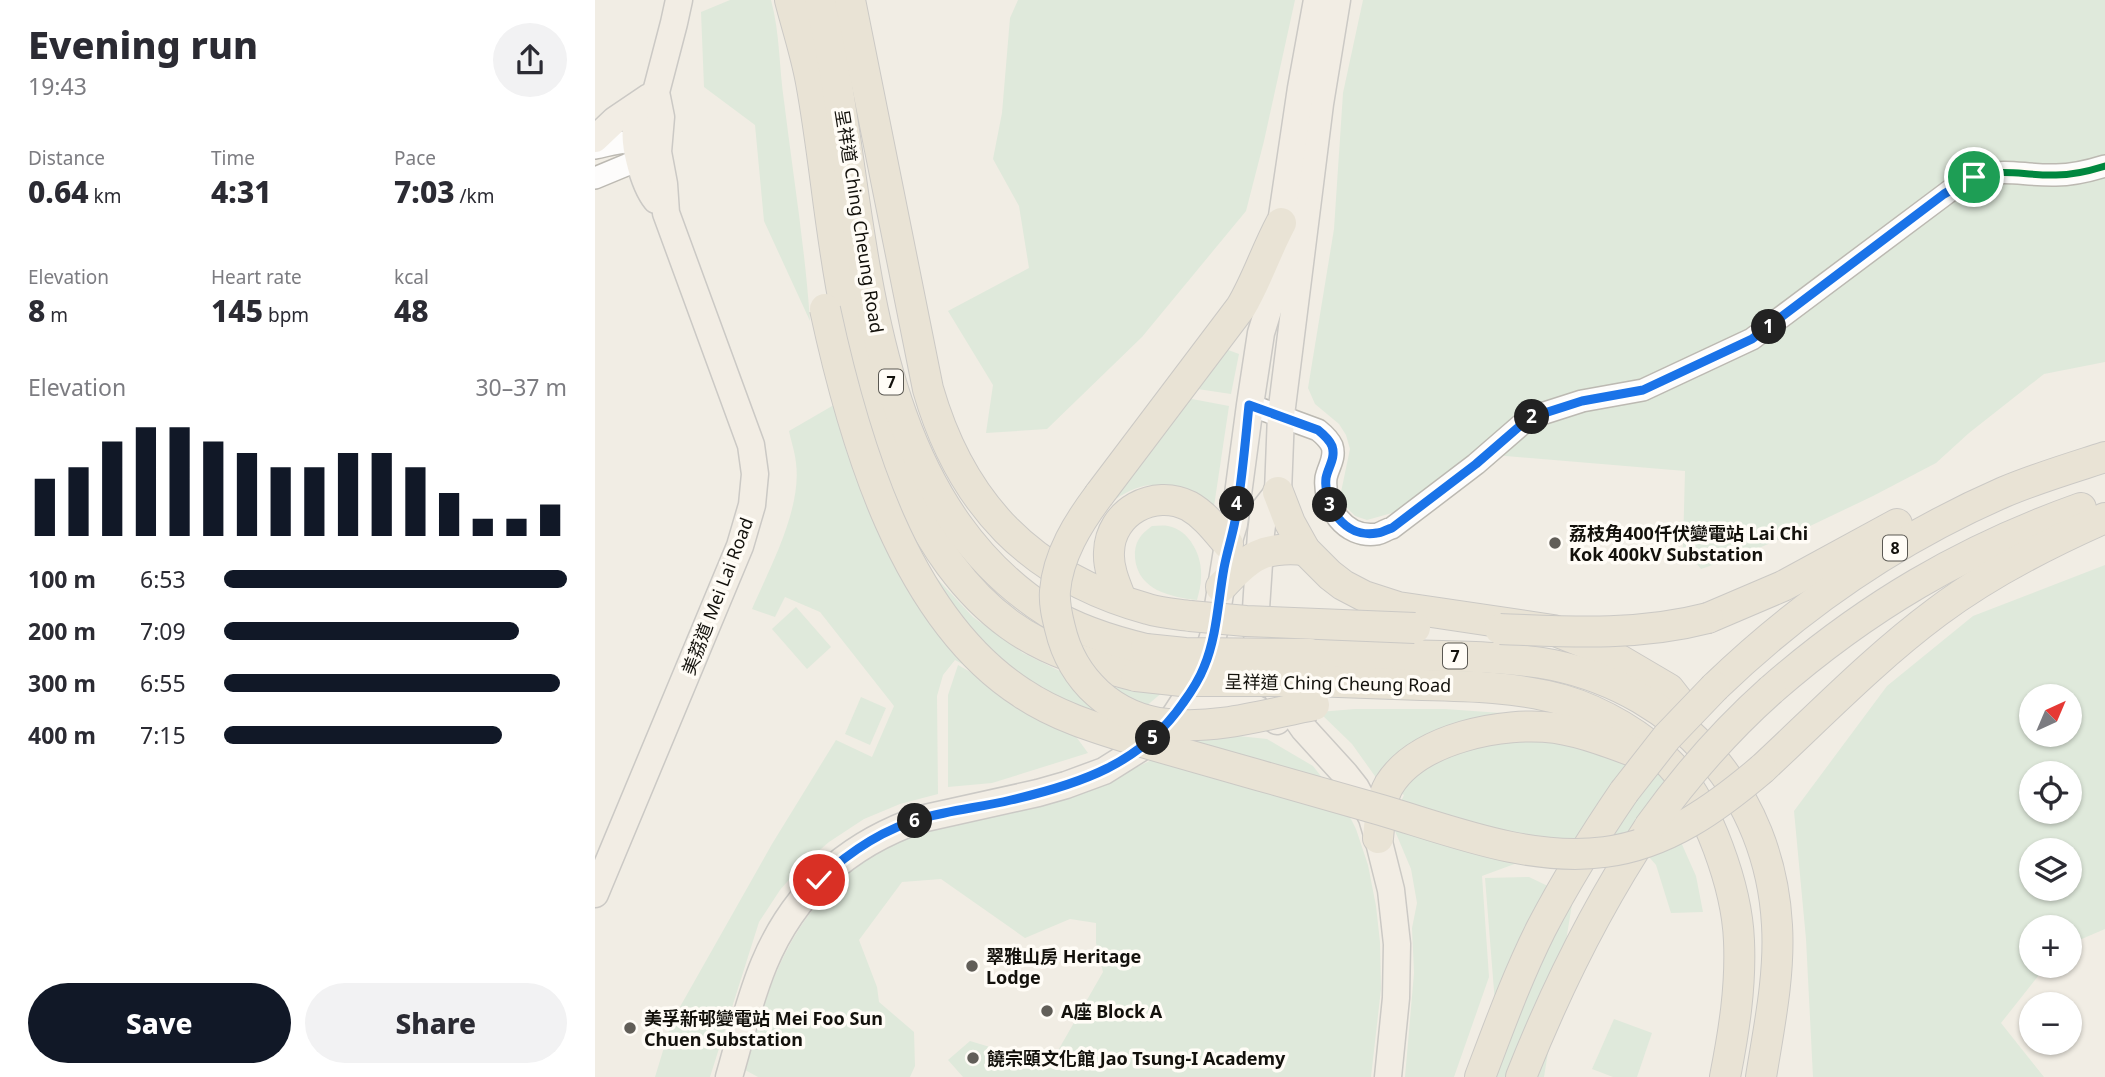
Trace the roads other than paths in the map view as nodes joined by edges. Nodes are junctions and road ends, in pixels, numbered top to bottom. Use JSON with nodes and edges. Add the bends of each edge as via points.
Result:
{"nodes":[{"id":1,"x":678,"y":0,"type":"edge"},
{"id":2,"x":781,"y":0,"type":"edge"},
{"id":3,"x":790,"y":0,"type":"edge"},
{"id":4,"x":820,"y":0,"type":"edge"},
{"id":5,"x":850,"y":0,"type":"edge"},
{"id":6,"x":1317,"y":0,"type":"edge"},
{"id":7,"x":1337,"y":0,"type":"edge"},
{"id":8,"x":656,"y":92,"type":"junction"},
{"id":9,"x":595,"y":139,"type":"edge"},
{"id":10,"x":595,"y":148,"type":"edge"},
{"id":11,"x":645,"y":151,"type":"junction"},
{"id":12,"x":2105,"y":166,"type":"edge"},
{"id":13,"x":595,"y":178,"type":"edge"},
{"id":14,"x":1281,"y":223,"type":"junction"},
{"id":15,"x":1249,"y":405,"type":"junction"},
{"id":16,"x":1281,"y":415,"type":"junction"},
{"id":17,"x":2105,"y":452,"type":"edge"},
{"id":18,"x":2105,"y":457,"type":"edge"},
{"id":19,"x":1278,"y":492,"type":"junction"},
{"id":20,"x":2105,"y":501,"type":"edge"},
{"id":21,"x":2105,"y":518,"type":"edge"},
{"id":22,"x":1228,"y":544,"type":"junction"},
{"id":23,"x":1305,"y":550,"type":"junction"},
{"id":24,"x":1258,"y":554,"type":"junction"},
{"id":25,"x":1221,"y":587,"type":"junction"},
{"id":26,"x":1121,"y":599,"type":"junction"},
{"id":27,"x":1141,"y":663,"type":"junction"},
{"id":28,"x":1312,"y":680,"type":"junction"},
{"id":29,"x":1166,"y":725,"type":"junction"},
{"id":30,"x":1684,"y":730,"type":"junction"},
{"id":31,"x":1333,"y":760,"type":"junction"},
{"id":32,"x":1671,"y":765,"type":"junction"},
{"id":33,"x":1378,"y":838,"type":"junction"},
{"id":34,"x":598,"y":880,"type":"edge"},
{"id":35,"x":729,"y":1077,"type":"edge"},
{"id":36,"x":1388,"y":1077,"type":"edge"},
{"id":37,"x":1480,"y":1077,"type":"edge"},
{"id":38,"x":1521,"y":1077,"type":"edge"},
{"id":39,"x":1725,"y":1077,"type":"edge"},
{"id":40,"x":1761,"y":1077,"type":"edge"}],
"edges":[{"from":1,"to":8,"type":"main road"},
{"from":2,"to":21,"type":"highway","bridge":true,"via":[[825,309],[843,390],[878,491],[926,591],[981,661],[1044,706],[1101,729],[1480,839],[1569,854],[1607,852],[1648,842],[1717,806],[1937,612],[2024,556]]},
{"from":3,"to":27,"type":"highway","name":"呈祥道 Ching Cheung Road","number":"7","via":[[811,84],[855,352],[883,438],[920,518],[968,588],[1010,625],[1073,657]]},
{"from":4,"to":27,"type":"highway","name":"呈祥道 Ching Cheung Road","number":"7","via":[[872,314],[901,412],[923,465],[967,538],[988,563],[1048,612],[1105,637]]},
{"from":5,"to":26,"type":"highway","via":[[923,367],[947,444],[978,499],[1007,531],[1057,570],[1088,588]]},
{"from":6,"to":14,"type":"main road"},
{"from":7,"to":16,"type":"main road","via":[[1325,61]]},
{"from":8,"to":9,"type":"main road"},
{"from":8,"to":11,"type":"main road","name":"美荔道 Mei Lai Road","via":[[661,117]]},
{"from":10,"to":11,"type":"street","via":[[619,141]]},
{"from":11,"to":13,"type":"street"},
{"from":11,"to":34,"type":"main road","name":"美荔道 Mei Lai Road","via":[[664,184],[666,213],[751,445],[755,474],[740,546]]},
{"from":12,"to":16,"type":"street","via":[[2059,175],[1997,172],[1959,184],[1752,339],[1643,390],[1582,401],[1529,418],[1392,528],[1376,534],[1350,530],[1332,510],[1326,492],[1332,447],[1326,437]]},
{"from":14,"to":15,"type":"main road","via":[[1275,288],[1261,333]]},
{"from":14,"to":28,"type":"highway","bridge":true,"via":[[1241,307],[1073,535],[1059,572],[1055,602],[1066,649],[1082,677],[1102,698],[1137,717],[1184,725],[1230,721]]},
{"from":15,"to":16,"type":"street"},
{"from":15,"to":22,"type":"main road"},
{"from":16,"to":19,"type":"main road"},
{"from":17,"to":26,"type":"highway","bridge":true,"via":[[1973,491],[1897,524],[1758,598],[1709,618],[1662,629],[1602,632],[1246,621],[1150,610]]},
{"from":18,"to":37,"type":"highway","number":"8","bridge":true,"via":[[2008,491],[1923,531],[1806,607],[1714,687],[1638,773],[1575,867],[1533,946]]},
{"from":19,"to":23,"type":"highway"},
{"from":19,"to":24,"type":"main road","via":[[1265,510]]},
{"from":20,"to":38,"type":"highway","number":"8","bridge":true,"via":[[2009,536],[1899,594],[1824,645],[1745,714],[1678,787],[1625,864],[1553,1001]]},
{"from":22,"to":25,"type":"main road"},
{"from":22,"to":26,"type":"highway","via":[[1200,514],[1180,502],[1140,504],[1124,515],[1110,541],[1111,572]]},
{"from":23,"to":24,"type":"highway"},
{"from":23,"to":30,"type":"highway","via":[[1343,585],[1364,596],[1398,607],[1553,630],[1601,649],[1669,689],[1683,707]]},
{"from":24,"to":25,"type":"highway"},
{"from":24,"to":31,"type":"main road","via":[[1255,624],[1266,670],[1291,713]]},
{"from":25,"to":29,"type":"main road","via":[[1204,667]]},
{"from":27,"to":28,"type":"highway","name":"呈祥道 Ching Cheung Road","number":"7","bridge":true,"via":[[1185,653]]},
{"from":28,"to":30,"type":"highway","name":"呈祥道 Ching Cheung Road","number":"7","via":[[1468,657],[1552,665],[1613,683]]},
{"from":28,"to":32,"type":"highway","name":"呈祥道 Ching Cheung Road","number":"7","via":[[1472,686],[1548,696],[1593,711],[1627,729]]},
{"from":29,"to":31,"type":"main road","via":[[1218,702],[1241,703],[1269,716]]},
{"from":29,"to":35,"type":"main road","via":[[1123,761],[1086,778],[902,825],[835,866],[806,895],[772,947]]},
{"from":30,"to":40,"type":"highway","name":"呈祥道 Ching Cheung Road","number":"7","via":[[1742,801],[1758,832],[1772,877],[1777,952]]},
{"from":31,"to":33,"type":"main road","via":[[1364,802]]},
{"from":32,"to":33,"type":"highway","via":[[1568,730],[1505,728],[1457,739],[1427,751],[1405,766],[1388,786]]},
{"from":32,"to":39,"type":"highway","name":"呈祥道 Ching Cheung Road","number":"7","bridge":true,"via":[[1711,832],[1738,924],[1738,1002]]},
{"from":33,"to":36,"type":"main road","via":[[1391,890],[1397,944]]}]}
